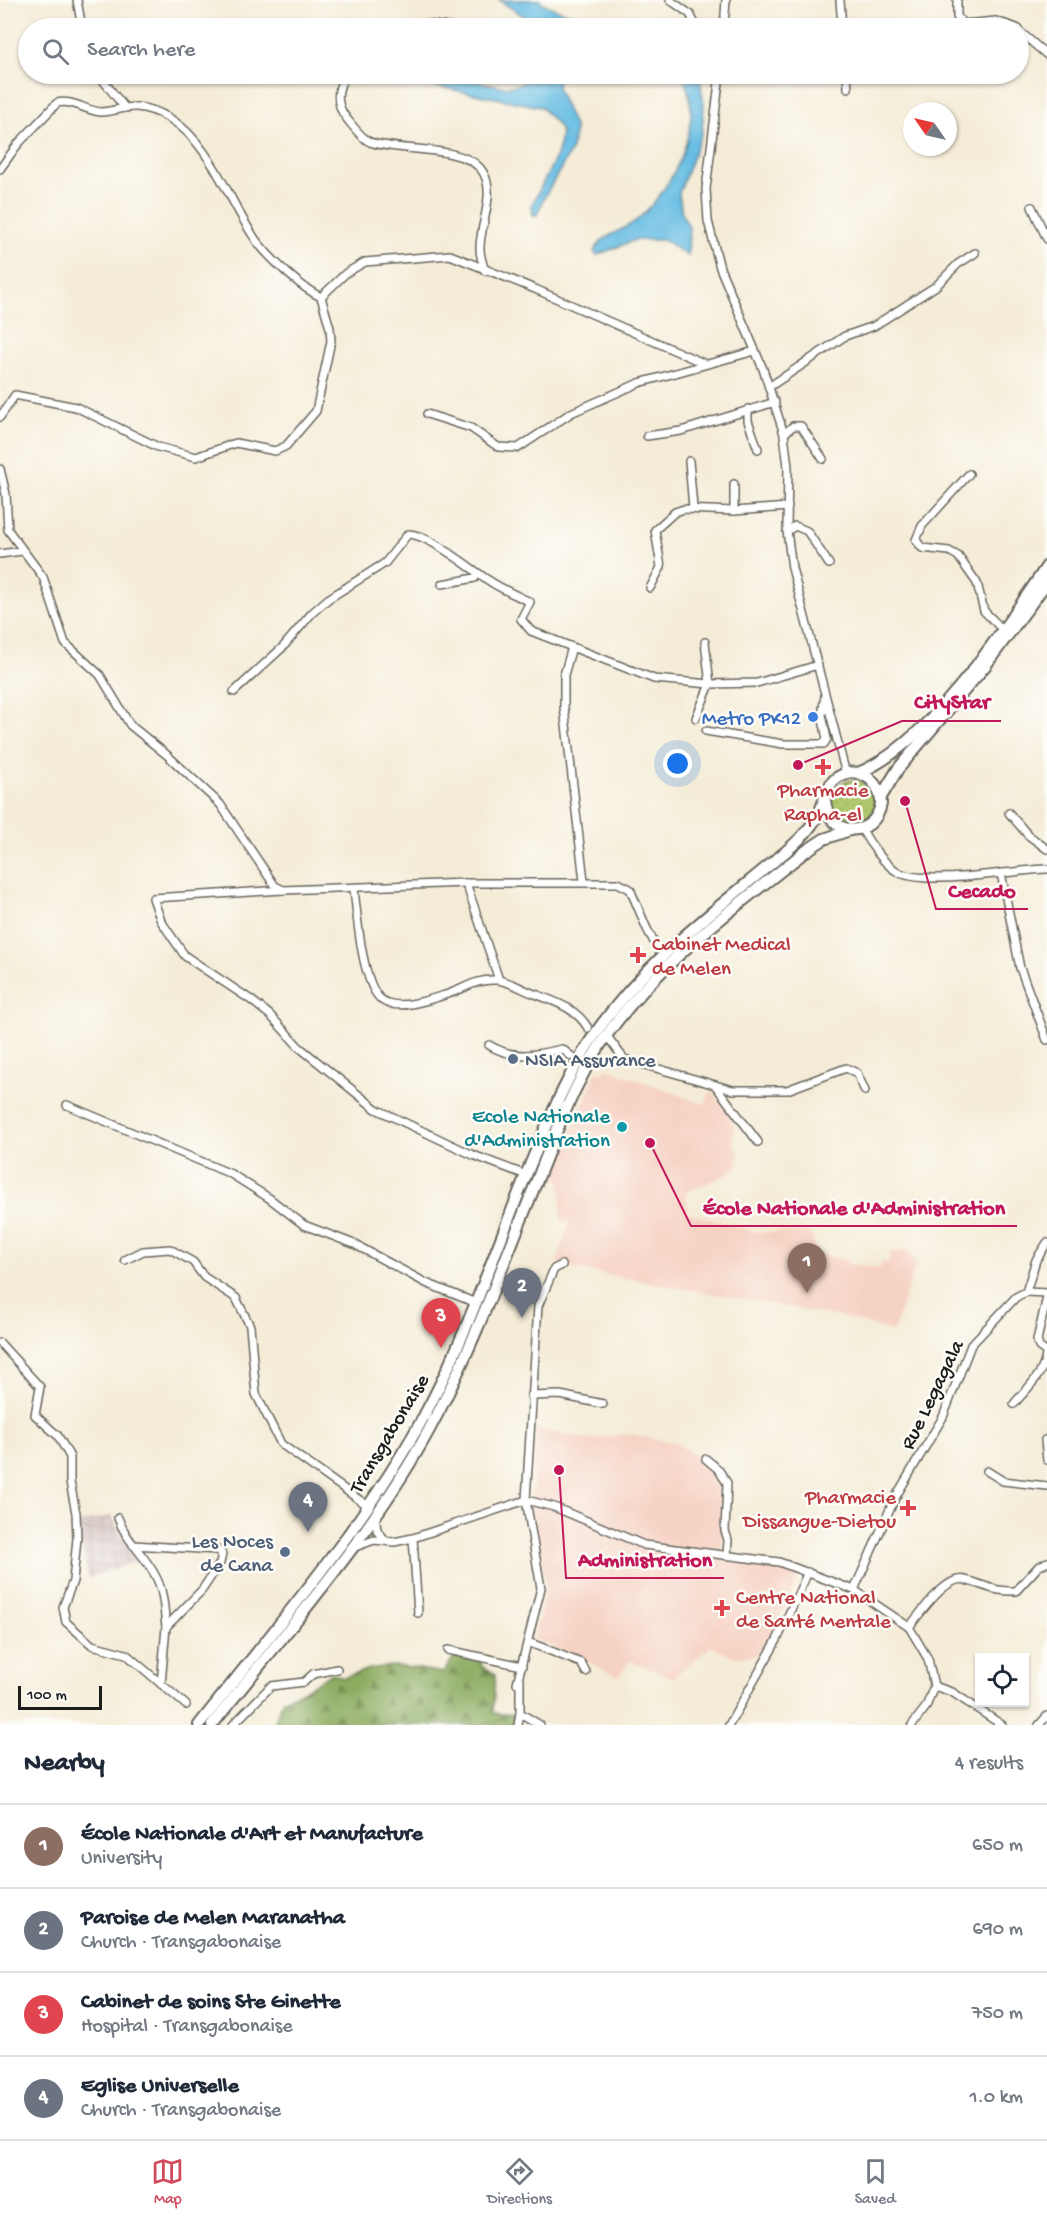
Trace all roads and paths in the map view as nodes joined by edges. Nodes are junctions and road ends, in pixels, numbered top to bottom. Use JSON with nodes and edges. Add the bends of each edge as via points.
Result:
{"nodes":[{"id":1,"x":77,"y":0,"type":"edge"},
{"id":2,"x":670,"y":0,"type":"edge"},
{"id":3,"x":726,"y":0,"type":"edge"},
{"id":4,"x":840,"y":0,"type":"edge"},
{"id":5,"x":957,"y":0,"type":"edge"},
{"id":6,"x":80,"y":18,"type":"edge"},
{"id":7,"x":692,"y":18,"type":"edge"},
{"id":8,"x":724,"y":18,"type":"edge"},
{"id":9,"x":841,"y":18,"type":"edge"},
{"id":10,"x":958,"y":18,"type":"edge"},
{"id":11,"x":1029,"y":39,"type":"edge"},
{"id":12,"x":1047,"y":55,"type":"edge"},
{"id":13,"x":106,"y":84,"type":"edge"},
{"id":14,"x":340,"y":84,"type":"edge"},
{"id":15,"x":848,"y":84,"type":"edge"},
{"id":16,"x":719,"y":85,"type":"edge"},
{"id":17,"x":849,"y":88,"type":"dead end"},
{"id":18,"x":125,"y":108,"type":"junction"},
{"id":19,"x":0,"y":169,"type":"edge"},
{"id":20,"x":1032,"y":207,"type":"dead end"},
{"id":21,"x":1047,"y":239,"type":"edge"},
{"id":22,"x":975,"y":253,"type":"dead end"},
{"id":23,"x":485,"y":272,"type":"junction"},
{"id":24,"x":321,"y":297,"type":"junction"},
{"id":25,"x":755,"y":351,"type":"junction"},
{"id":26,"x":703,"y":363,"type":"junction"},
{"id":27,"x":769,"y":387,"type":"junction"},
{"id":28,"x":775,"y":402,"type":"junction"},
{"id":29,"x":748,"y":409,"type":"junction"},
{"id":30,"x":427,"y":414,"type":"dead end"},
{"id":31,"x":0,"y":417,"type":"edge"},
{"id":32,"x":784,"y":434,"type":"junction"},
{"id":33,"x":647,"y":436,"type":"dead end"},
{"id":34,"x":758,"y":449,"type":"dead end"},
{"id":35,"x":823,"y":459,"type":"dead end"},
{"id":36,"x":689,"y":461,"type":"dead end"},
{"id":37,"x":0,"y":469,"type":"edge"},
{"id":38,"x":969,"y":474,"type":"dead end"},
{"id":39,"x":734,"y":484,"type":"dead end"},
{"id":40,"x":788,"y":507,"type":"junction"},
{"id":41,"x":693,"y":508,"type":"junction"},
{"id":42,"x":734,"y":511,"type":"junction"},
{"id":43,"x":788,"y":531,"type":"junction"},
{"id":44,"x":22,"y":550,"type":"junction"},
{"id":45,"x":0,"y":554,"type":"edge"},
{"id":46,"x":829,"y":564,"type":"dead end"},
{"id":47,"x":1047,"y":566,"type":"edge"},
{"id":48,"x":478,"y":573,"type":"junction"},
{"id":49,"x":1047,"y":582,"type":"edge"},
{"id":50,"x":442,"y":584,"type":"dead end"},
{"id":51,"x":650,"y":588,"type":"dead end"},
{"id":52,"x":1002,"y":629,"type":"junction"},
{"id":53,"x":705,"y":642,"type":"dead end"},
{"id":54,"x":572,"y":647,"type":"junction"},
{"id":55,"x":818,"y":665,"type":"junction"},
{"id":56,"x":710,"y":684,"type":"junction"},
{"id":57,"x":234,"y":692,"type":"dead end"},
{"id":58,"x":825,"y":692,"type":"junction"},
{"id":59,"x":696,"y":718,"type":"dead end"},
{"id":60,"x":706,"y":731,"type":"dead end"},
{"id":61,"x":858,"y":773,"type":"junction"},
{"id":62,"x":846,"y":774,"type":"junction"},
{"id":63,"x":881,"y":797,"type":"junction"},
{"id":64,"x":825,"y":800,"type":"junction"},
{"id":65,"x":1009,"y":813,"type":"dead end"},
{"id":66,"x":856,"y":829,"type":"junction"},
{"id":67,"x":1047,"y":849,"type":"edge"},
{"id":68,"x":1047,"y":869,"type":"edge"},
{"id":69,"x":1001,"y":873,"type":"junction"},
{"id":70,"x":584,"y":881,"type":"junction"},
{"id":71,"x":466,"y":883,"type":"junction"},
{"id":72,"x":354,"y":889,"type":"junction"},
{"id":73,"x":283,"y":890,"type":"junction"},
{"id":74,"x":658,"y":949,"type":"dead end"},
{"id":75,"x":500,"y":980,"type":"junction"},
{"id":76,"x":588,"y":1028,"type":"dead end"},
{"id":77,"x":607,"y":1036,"type":"junction"},
{"id":78,"x":1047,"y":1040,"type":"edge"},
{"id":79,"x":489,"y":1045,"type":"dead end"},
{"id":80,"x":571,"y":1056,"type":"dead end"},
{"id":81,"x":715,"y":1085,"type":"junction"},
{"id":82,"x":865,"y":1091,"type":"dead end"},
{"id":83,"x":67,"y":1105,"type":"dead end"},
{"id":84,"x":758,"y":1142,"type":"dead end"},
{"id":85,"x":526,"y":1175,"type":"junction"},
{"id":86,"x":1047,"y":1243,"type":"edge"},
{"id":87,"x":125,"y":1260,"type":"dead end"},
{"id":88,"x":562,"y":1266,"type":"dead end"},
{"id":89,"x":1026,"y":1292,"type":"junction"},
{"id":90,"x":1047,"y":1295,"type":"edge"},
{"id":91,"x":476,"y":1303,"type":"junction"},
{"id":92,"x":0,"y":1343,"type":"edge"},
{"id":93,"x":531,"y":1396,"type":"junction"},
{"id":94,"x":603,"y":1404,"type":"dead end"},
{"id":95,"x":1014,"y":1404,"type":"dead end"},
{"id":96,"x":1045,"y":1440,"type":"dead end"},
{"id":97,"x":706,"y":1459,"type":"dead end"},
{"id":98,"x":1047,"y":1460,"type":"edge"},
{"id":99,"x":987,"y":1471,"type":"dead end"},
{"id":100,"x":1047,"y":1486,"type":"edge"},
{"id":101,"x":526,"y":1500,"type":"junction"},
{"id":102,"x":371,"y":1510,"type":"junction"},
{"id":103,"x":118,"y":1518,"type":"dead end"},
{"id":104,"x":414,"y":1538,"type":"junction"},
{"id":105,"x":387,"y":1541,"type":"junction"},
{"id":106,"x":133,"y":1545,"type":"junction"},
{"id":107,"x":346,"y":1554,"type":"junction"},
{"id":108,"x":727,"y":1556,"type":"junction"},
{"id":109,"x":1047,"y":1562,"type":"edge"},
{"id":110,"x":808,"y":1572,"type":"junction"},
{"id":111,"x":854,"y":1590,"type":"junction"},
{"id":112,"x":417,"y":1614,"type":"dead end"},
{"id":113,"x":166,"y":1627,"type":"junction"},
{"id":114,"x":909,"y":1627,"type":"junction"},
{"id":115,"x":528,"y":1642,"type":"junction"},
{"id":116,"x":448,"y":1650,"type":"dead end"},
{"id":117,"x":522,"y":1666,"type":"junction"},
{"id":118,"x":337,"y":1669,"type":"dead end"},
{"id":119,"x":586,"y":1672,"type":"dead end"},
{"id":120,"x":161,"y":1684,"type":"junction"},
{"id":121,"x":934,"y":1686,"type":"junction"},
{"id":122,"x":186,"y":1705,"type":"dead end"},
{"id":123,"x":520,"y":1713,"type":"junction"},
{"id":124,"x":1047,"y":1716,"type":"edge"},
{"id":125,"x":234,"y":1724,"type":"edge"},
{"id":126,"x":199,"y":1725,"type":"edge"},
{"id":127,"x":212,"y":1725,"type":"edge"},
{"id":128,"x":518,"y":1725,"type":"edge"},
{"id":129,"x":540,"y":1725,"type":"edge"},
{"id":130,"x":729,"y":1725,"type":"edge"},
{"id":131,"x":912,"y":1725,"type":"edge"},
{"id":132,"x":1002,"y":1725,"type":"edge"},
{"id":133,"x":1039,"y":1725,"type":"edge"}],
"edges":[{"from":1,"to":6,"type":"street"},
{"from":2,"to":7,"type":"street"},
{"from":3,"to":8,"type":"street"},
{"from":4,"to":9,"type":"street"},
{"from":5,"to":10,"type":"street"},
{"from":11,"to":12,"type":"street"},
{"from":13,"to":18,"type":"street"},
{"from":14,"to":23,"type":"street","via":[[339,109],[368,141],[457,156],[480,168],[487,189],[479,250]]},
{"from":15,"to":17,"type":"street"},
{"from":16,"to":25,"type":"street","via":[[705,204],[720,268]]},
{"from":18,"to":19,"type":"street","via":[[99,112],[63,101],[57,103]]},
{"from":18,"to":24,"type":"street","via":[[137,107],[180,125],[211,163],[258,242],[303,287]]},
{"from":20,"to":21,"type":"street"},
{"from":22,"to":27,"type":"street","via":[[936,286],[874,327],[845,336]]},
{"from":23,"to":24,"type":"street","via":[[450,255],[365,262],[346,273]]},
{"from":23,"to":26,"type":"street","via":[[535,289]]},
{"from":24,"to":31,"type":"street","via":[[331,341],[316,411],[286,446],[275,451],[236,443],[196,456],[158,447],[76,407],[26,396],[15,395]]},
{"from":25,"to":26,"type":"street"},
{"from":25,"to":27,"type":"street"},
{"from":26,"to":30,"type":"street","via":[[639,383],[571,412],[518,448],[498,447],[471,428]]},
{"from":27,"to":28,"type":"street"},
{"from":28,"to":29,"type":"street"},
{"from":28,"to":32,"type":"street"},
{"from":29,"to":33,"type":"street"},
{"from":29,"to":34,"type":"street"},
{"from":32,"to":35,"type":"street","via":[[793,426],[801,426]]},
{"from":32,"to":40,"type":"street"},
{"from":36,"to":41,"type":"street"},
{"from":37,"to":44,"type":"street","via":[[8,530]]},
{"from":38,"to":52,"type":"street","via":[[922,526],[916,540],[922,548],[958,556],[977,583],[984,611]]},
{"from":39,"to":42,"type":"street"},
{"from":40,"to":42,"type":"street"},
{"from":40,"to":43,"type":"street"},
{"from":41,"to":42,"type":"street"},
{"from":41,"to":51,"type":"street","via":[[675,512],[655,530],[661,567]]},
{"from":43,"to":46,"type":"street","via":[[795,526],[807,531]]},
{"from":43,"to":55,"type":"street","via":[[792,568]]},
{"from":44,"to":45,"type":"street"},
{"from":44,"to":73,"type":"street","via":[[47,586],[65,643],[100,675],[130,726],[220,804],[269,879]]},
{"from":47,"to":52,"type":"highway"},
{"from":48,"to":50,"type":"street","via":[[476,578]]},
{"from":48,"to":54,"type":"street","via":[[530,602],[521,619],[531,631]]},
{"from":48,"to":57,"type":"street","via":[[447,551],[408,534],[385,563],[312,613],[283,647]]},
{"from":49,"to":63,"type":"highway","via":[[985,666],[903,763]]},
{"from":52,"to":61,"type":"highway","via":[[960,684],[907,742],[883,761]]},
{"from":53,"to":56,"type":"street"},
{"from":54,"to":56,"type":"street","via":[[654,679]]},
{"from":54,"to":70,"type":"street","via":[[564,675],[564,707]]},
{"from":55,"to":56,"type":"street","via":[[774,680]]},
{"from":55,"to":58,"type":"street"},
{"from":56,"to":59,"type":"street"},
{"from":58,"to":60,"type":"street","via":[[824,744],[783,744]]},
{"from":58,"to":62,"type":"street"},
{"from":61,"to":62,"type":"highway"},
{"from":61,"to":63,"type":"highway","via":[[871,779]]},
{"from":62,"to":64,"type":"highway","via":[[831,783]]},
{"from":63,"to":66,"type":"highway","via":[[877,816]]},
{"from":64,"to":66,"type":"highway","via":[[829,817],[842,828]]},
{"from":64,"to":85,"type":"highway","name":"Transgabonaise","via":[[798,842],[671,949],[614,1008],[567,1082]]},
{"from":65,"to":67,"type":"street"},
{"from":66,"to":69,"type":"street","via":[[892,868],[911,876]]},
{"from":66,"to":77,"type":"highway","name":"Transgabonaise","via":[[824,839],[748,898],[666,968],[622,1014]]},
{"from":68,"to":69,"type":"street"},
{"from":69,"to":78,"type":"street","via":[[1020,968]]},
{"from":70,"to":71,"type":"street"},
{"from":70,"to":74,"type":"street","via":[[630,889]]},
{"from":71,"to":72,"type":"street"},
{"from":71,"to":75,"type":"street"},
{"from":72,"to":73,"type":"street"},
{"from":72,"to":75,"type":"street","via":[[371,986],[384,1002],[399,1005],[427,1000],[471,983]]},
{"from":73,"to":85,"type":"street","via":[[153,898],[161,921],[185,956],[261,1007],[299,1047],[376,1109],[472,1155]]},
{"from":75,"to":76,"type":"street","via":[[564,1005],[581,1017]]},
{"from":77,"to":81,"type":"street","via":[[624,1059]]},
{"from":77,"to":102,"type":"highway","name":"Transgabonaise","via":[[570,1098],[451,1388],[417,1450]]},
{"from":79,"to":80,"type":"street","via":[[511,1054],[532,1056],[562,1049]]},
{"from":81,"to":82,"type":"street","via":[[750,1091],[787,1090],[851,1068]]},
{"from":81,"to":84,"type":"street"},
{"from":83,"to":91,"type":"street","via":[[231,1174],[304,1225],[354,1244],[426,1283]]},
{"from":85,"to":91,"type":"highway","name":"Transgabonaise"},
{"from":86,"to":89,"type":"street","via":[[1036,1260]]},
{"from":87,"to":102,"type":"street","via":[[143,1251],[170,1250],[193,1262],[204,1276],[236,1298],[250,1326],[256,1394],[281,1444]]},
{"from":88,"to":93,"type":"street","via":[[554,1269],[538,1306]]},
{"from":89,"to":90,"type":"street"},
{"from":89,"to":111,"type":"street","name":"Rue Legagala","via":[[1016,1297],[971,1345],[943,1417],[895,1498]]},
{"from":90,"to":95,"type":"street","via":[[1037,1341],[1046,1352],[1046,1360]]},
{"from":91,"to":102,"type":"highway","name":"Transgabonaise","via":[[428,1409]]},
{"from":92,"to":120,"type":"street","via":[[40,1387],[36,1415],[58,1436],[70,1457],[77,1538],[74,1573],[63,1616],[92,1645],[126,1654]]},
{"from":93,"to":94,"type":"street","via":[[560,1395]]},
{"from":93,"to":101,"type":"street"},
{"from":96,"to":98,"type":"street"},
{"from":97,"to":108,"type":"street","via":[[728,1483]]},
{"from":99,"to":100,"type":"street","via":[[1003,1481]]},
{"from":101,"to":104,"type":"street"},
{"from":101,"to":108,"type":"street","via":[[554,1507],[644,1545]]},
{"from":101,"to":115,"type":"street","via":[[541,1588]]},
{"from":102,"to":105,"type":"street","via":[[377,1530]]},
{"from":102,"to":107,"type":"highway","name":"Transgabonaise"},
{"from":102,"to":126,"type":"highway","name":"Transgabonaise"},
{"from":103,"to":106,"type":"street"},
{"from":104,"to":105,"type":"street"},
{"from":104,"to":112,"type":"street"},
{"from":105,"to":107,"type":"street","via":[[366,1541]]},
{"from":106,"to":113,"type":"street","via":[[155,1574]]},
{"from":106,"to":113,"type":"street","via":[[211,1549],[222,1554],[202,1590]]},
{"from":107,"to":127,"type":"highway","name":"Transgabonaise"},
{"from":108,"to":110,"type":"street","via":[[765,1559]]},
{"from":109,"to":114,"type":"street","via":[[1034,1570],[1016,1591],[992,1591],[963,1579],[951,1581]]},
{"from":110,"to":111,"type":"street"},
{"from":110,"to":130,"type":"street","via":[[777,1640]]},
{"from":111,"to":114,"type":"street"},
{"from":113,"to":120,"type":"street"},
{"from":114,"to":121,"type":"street","via":[[928,1659]]},
{"from":115,"to":117,"type":"street"},
{"from":115,"to":119,"type":"street","via":[[581,1663]]},
{"from":116,"to":117,"type":"street"},
{"from":117,"to":123,"type":"street","via":[[518,1681]]},
{"from":118,"to":125,"type":"street","via":[[313,1674],[304,1682],[271,1686]]},
{"from":120,"to":122,"type":"street"},
{"from":121,"to":131,"type":"street","via":[[926,1707]]},
{"from":121,"to":132,"type":"street","via":[[952,1692]]},
{"from":123,"to":128,"type":"street"},
{"from":123,"to":129,"type":"street"},
{"from":124,"to":133,"type":"street"}]}
